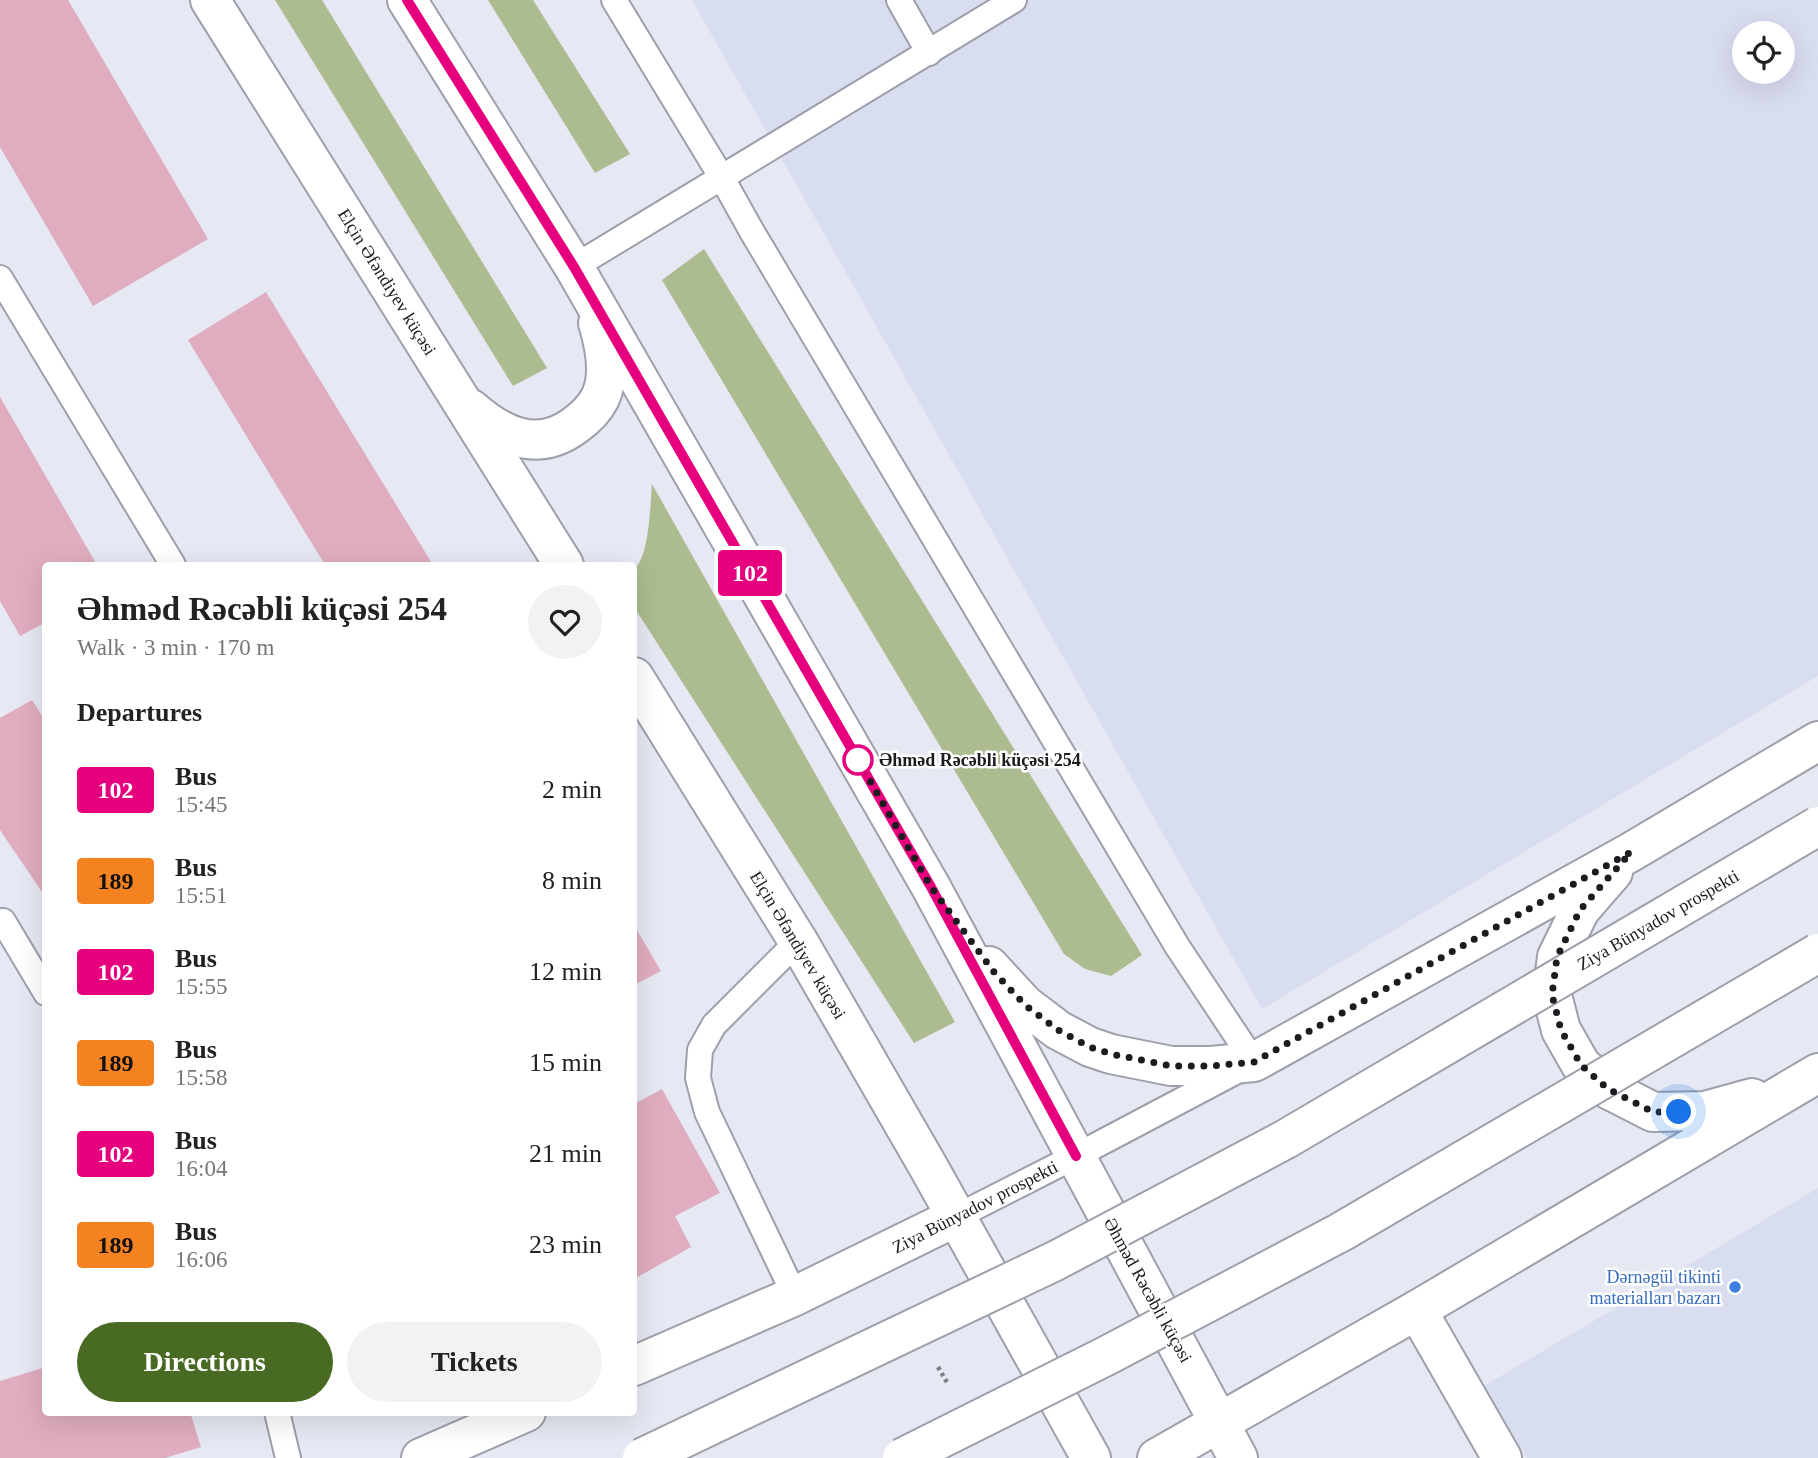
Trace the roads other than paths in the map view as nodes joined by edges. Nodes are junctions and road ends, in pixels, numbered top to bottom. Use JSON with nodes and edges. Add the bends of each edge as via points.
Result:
{"nodes":[{"id":1,"x":210,"y":0,"type":"edge"},
{"id":2,"x":407,"y":0,"type":"edge"},
{"id":3,"x":614,"y":0,"type":"edge"},
{"id":4,"x":899,"y":0,"type":"edge"},
{"id":5,"x":1014,"y":0,"type":"edge"},
{"id":6,"x":929,"y":53,"type":"junction"},
{"id":7,"x":722,"y":178,"type":"junction"},
{"id":8,"x":574,"y":267,"type":"junction"},
{"id":9,"x":0,"y":278,"type":"edge"},
{"id":10,"x":461,"y":400,"type":"junction"},
{"id":11,"x":171,"y":562,"type":"edge"},
{"id":12,"x":562,"y":562,"type":"edge"},
{"id":13,"x":637,"y":682,"type":"edge"},
{"id":14,"x":1818,"y":741,"type":"edge"},
{"id":15,"x":1818,"y":826,"type":"edge"},
{"id":16,"x":1631,"y":852,"type":"junction"},
{"id":17,"x":931,"y":887,"type":"junction"},
{"id":18,"x":3,"y":920,"type":"dead end"},
{"id":19,"x":798,"y":941,"type":"junction"},
{"id":20,"x":1818,"y":953,"type":"edge"},
{"id":21,"x":42,"y":986,"type":"edge"},
{"id":22,"x":1254,"y":1062,"type":"junction"},
{"id":23,"x":1808,"y":1079,"type":"edge"},
{"id":24,"x":1076,"y":1156,"type":"junction"},
{"id":25,"x":956,"y":1217,"type":"junction"},
{"id":26,"x":795,"y":1296,"type":"junction"},
{"id":27,"x":1417,"y":1310,"type":"junction"},
{"id":28,"x":637,"y":1365,"type":"edge"},
{"id":29,"x":278,"y":1416,"type":"edge"},
{"id":30,"x":517,"y":1416,"type":"edge"},
{"id":31,"x":1221,"y":1423,"type":"junction"},
{"id":32,"x":288,"y":1458,"type":"edge"},
{"id":33,"x":421,"y":1458,"type":"edge"},
{"id":34,"x":642,"y":1458,"type":"edge"},
{"id":35,"x":902,"y":1458,"type":"edge"},
{"id":36,"x":1091,"y":1458,"type":"edge"},
{"id":37,"x":1157,"y":1458,"type":"edge"},
{"id":38,"x":1238,"y":1458,"type":"edge"},
{"id":39,"x":1502,"y":1458,"type":"edge"}],
"edges":[{"from":1,"to":10,"type":"main road","name":"Elçin Əfəndiyev küçəsi"},
{"from":2,"to":8,"type":"main road"},
{"from":3,"to":7,"type":"lane"},
{"from":4,"to":6,"type":"lane"},
{"from":5,"to":6,"type":"lane"},
{"from":6,"to":7,"type":"lane"},
{"from":7,"to":8,"type":"lane"},
{"from":7,"to":22,"type":"lane","via":[[1177,946]]},
{"from":8,"to":10,"type":"main road","via":[[605,346],[600,398],[586,417],[563,434],[538,441],[510,436]]},
{"from":8,"to":17,"type":"main road"},
{"from":9,"to":11,"type":"lane"},
{"from":10,"to":12,"type":"main road","name":"Elçin Əfəndiyev küçəsi"},
{"from":13,"to":19,"type":"main road","name":"Elçin Əfəndiyev küçəsi"},
{"from":14,"to":16,"type":"main road","name":"Ziya Bünyadov prospekti"},
{"from":15,"to":34,"type":"main road","name":"Ziya Bünyadov prospekti","bridge":true,"via":[[1286,1139],[1055,1261]]},
{"from":16,"to":22,"type":"main road","name":"Ziya Bünyadov prospekti"},
{"from":16,"to":23,"type":"main road","via":[[1580,910],[1557,957],[1552,995],[1561,1030],[1581,1065],[1608,1089],[1653,1112],[1705,1111]]},
{"from":17,"to":22,"type":"main road","via":[[994,972],[1025,1005],[1058,1030],[1111,1054],[1171,1066]]},
{"from":17,"to":24,"type":"main road"},
{"from":18,"to":21,"type":"lane"},
{"from":19,"to":25,"type":"main road","name":"Elçin Əfəndiyev küçəsi"},
{"from":19,"to":26,"type":"lane","via":[[714,1025],[700,1050],[698,1078],[707,1112]]},
{"from":20,"to":35,"type":"main road","bridge":true,"via":[[1341,1232]]},
{"from":22,"to":24,"type":"lane","name":"Ziya Bünyadov prospekti"},
{"from":23,"to":27,"type":"main road"},
{"from":24,"to":25,"type":"lane","name":"Ziya Bünyadov prospekti"},
{"from":24,"to":31,"type":"main road","name":"Əhməd Rəcəbli küçəsi"},
{"from":25,"to":26,"type":"main road","name":"Ziya Bünyadov prospekti"},
{"from":25,"to":36,"type":"main road"},
{"from":26,"to":28,"type":"main road","name":"Ziya Bünyadov prospekti"},
{"from":27,"to":31,"type":"main road"},
{"from":27,"to":39,"type":"main road"},
{"from":29,"to":32,"type":"lane"},
{"from":30,"to":33,"type":"main road"},
{"from":31,"to":37,"type":"main road"},
{"from":31,"to":38,"type":"main road","name":"Əhməd Rəcəbli küçəsi"}]}
